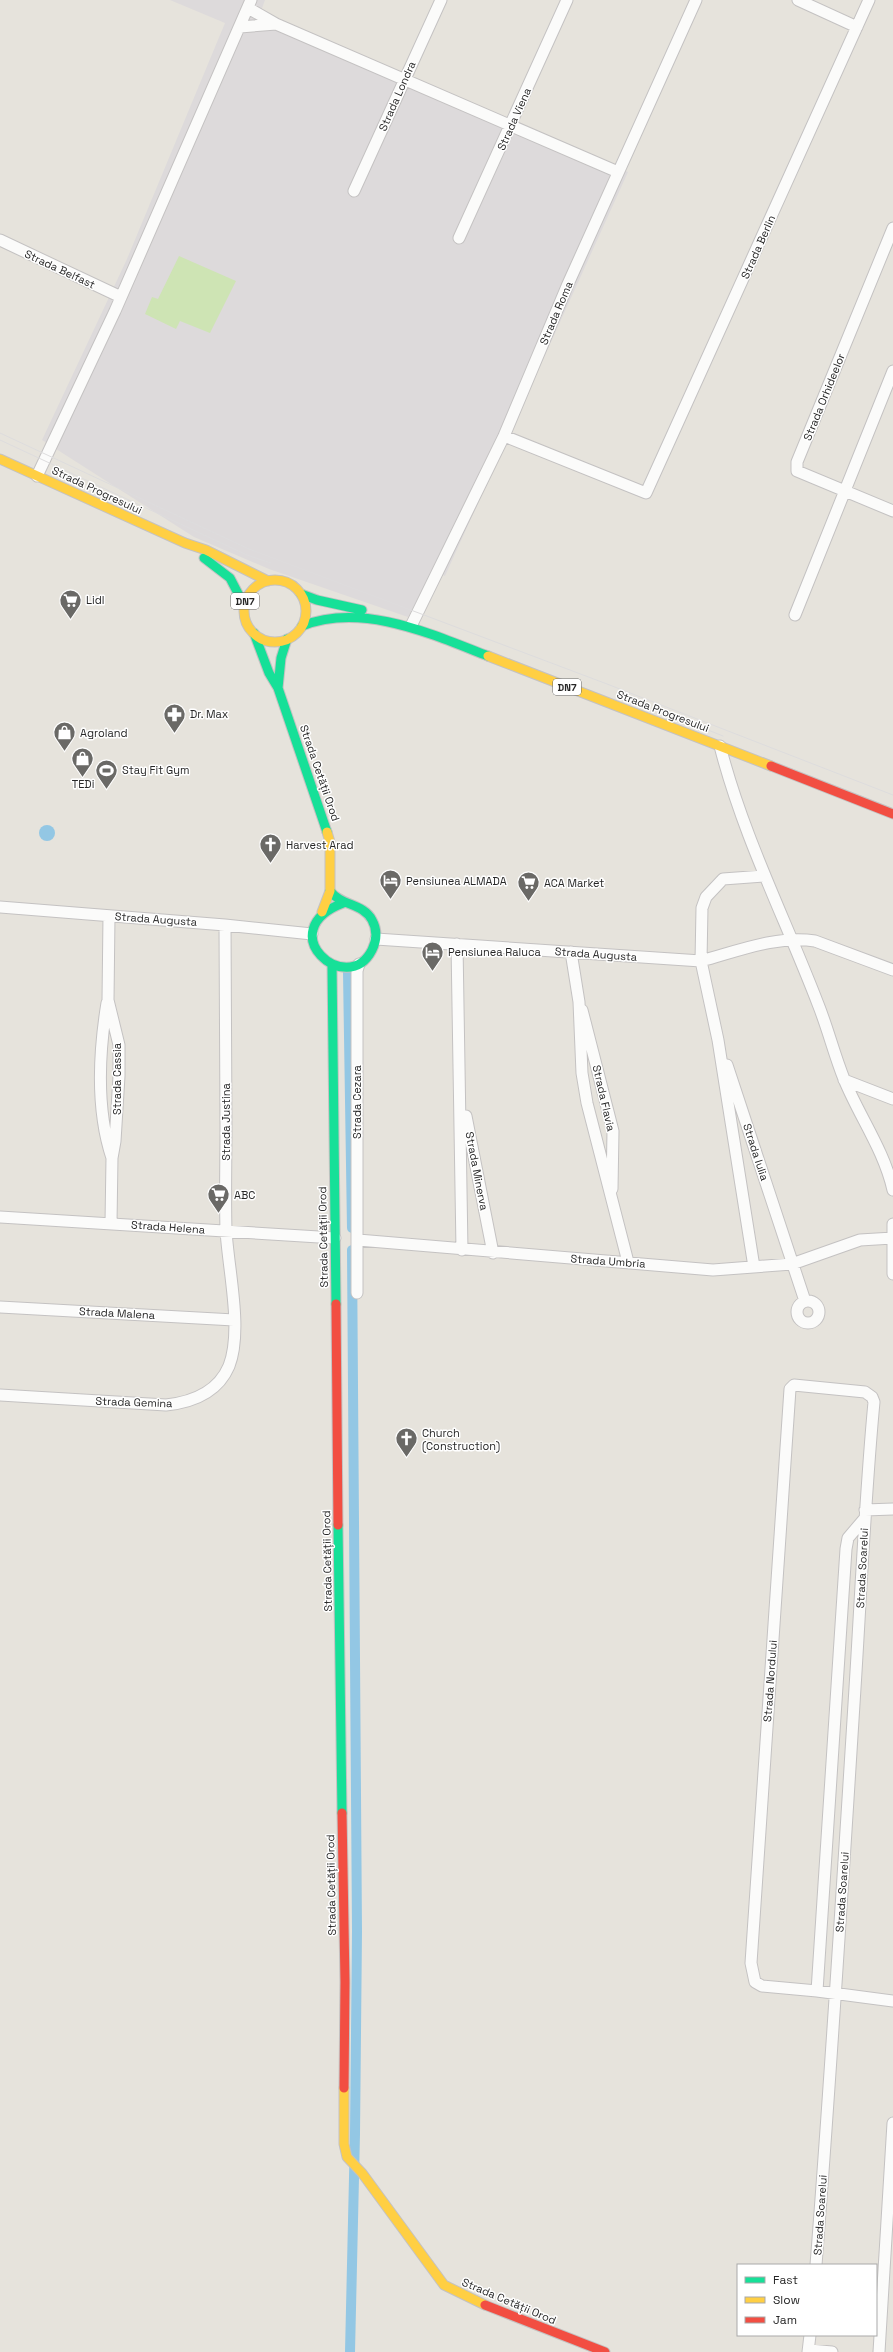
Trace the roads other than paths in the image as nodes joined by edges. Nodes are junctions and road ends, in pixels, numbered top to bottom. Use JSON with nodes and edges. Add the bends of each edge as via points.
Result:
{"nodes":[{"id":1,"x":440,"y":0,"type":"edge"},
{"id":2,"x":566,"y":0,"type":"edge"},
{"id":3,"x":696,"y":0,"type":"edge"},
{"id":4,"x":798,"y":0,"type":"edge"},
{"id":5,"x":869,"y":0,"type":"edge"},
{"id":6,"x":250,"y":4,"type":"edge"},
{"id":7,"x":276,"y":24,"type":"junction"},
{"id":8,"x":857,"y":26,"type":"junction"},
{"id":9,"x":240,"y":27,"type":"junction"},
{"id":10,"x":405,"y":80,"type":"junction"},
{"id":11,"x":511,"y":126,"type":"junction"},
{"id":12,"x":618,"y":172,"type":"junction"},
{"id":13,"x":354,"y":191,"type":"dead end"},
{"id":14,"x":893,"y":228,"type":"edge"},
{"id":15,"x":459,"y":238,"type":"dead end"},
{"id":16,"x":0,"y":240,"type":"edge"},
{"id":17,"x":121,"y":297,"type":"junction"},
{"id":18,"x":893,"y":371,"type":"edge"},
{"id":19,"x":504,"y":436,"type":"junction"},
{"id":20,"x":0,"y":459,"type":"edge"},
{"id":21,"x":37,"y":476,"type":"junction"},
{"id":22,"x":846,"y":492,"type":"junction"},
{"id":23,"x":893,"y":511,"type":"edge"},
{"id":24,"x":185,"y":543,"type":"junction"},
{"id":25,"x":268,"y":580,"type":"junction"},
{"id":26,"x":301,"y":594,"type":"junction"},
{"id":27,"x":244,"y":605,"type":"junction"},
{"id":28,"x":795,"y":615,"type":"dead end"},
{"id":29,"x":412,"y":624,"type":"junction"},
{"id":30,"x":302,"y":626,"type":"junction"},
{"id":31,"x":424,"y":631,"type":"junction"},
{"id":32,"x":254,"y":633,"type":"junction"},
{"id":33,"x":287,"y":639,"type":"junction"},
{"id":34,"x":278,"y":688,"type":"junction"},
{"id":35,"x":720,"y":746,"type":"junction"},
{"id":36,"x":893,"y":814,"type":"edge"},
{"id":37,"x":764,"y":876,"type":"junction"},
{"id":38,"x":330,"y":891,"type":"junction"},
{"id":39,"x":343,"y":903,"type":"junction"},
{"id":40,"x":0,"y":907,"type":"edge"},
{"id":41,"x":322,"y":912,"type":"junction"},
{"id":42,"x":109,"y":916,"type":"junction"},
{"id":43,"x":225,"y":925,"type":"junction"},
{"id":44,"x":312,"y":934,"type":"junction"},
{"id":45,"x":376,"y":939,"type":"junction"},
{"id":46,"x":790,"y":939,"type":"junction"},
{"id":47,"x":457,"y":944,"type":"junction"},
{"id":48,"x":571,"y":952,"type":"junction"},
{"id":49,"x":701,"y":961,"type":"junction"},
{"id":50,"x":359,"y":964,"type":"junction"},
{"id":51,"x":332,"y":965,"type":"junction"},
{"id":52,"x":893,"y":970,"type":"edge"},
{"id":53,"x":108,"y":1000,"type":"junction"},
{"id":54,"x":579,"y":1002,"type":"junction"},
{"id":55,"x":718,"y":1040,"type":"junction"},
{"id":56,"x":844,"y":1080,"type":"junction"},
{"id":57,"x":460,"y":1090,"type":"junction"},
{"id":58,"x":893,"y":1099,"type":"edge"},
{"id":59,"x":112,"y":1158,"type":"junction"},
{"id":60,"x":893,"y":1190,"type":"edge"},
{"id":61,"x":611,"y":1197,"type":"junction"},
{"id":62,"x":0,"y":1217,"type":"edge"},
{"id":63,"x":111,"y":1223,"type":"junction"},
{"id":64,"x":893,"y":1224,"type":"edge"},
{"id":65,"x":226,"y":1231,"type":"junction"},
{"id":66,"x":892,"y":1237,"type":"edge"},
{"id":67,"x":335,"y":1238,"type":"junction"},
{"id":68,"x":358,"y":1240,"type":"junction"},
{"id":69,"x":462,"y":1250,"type":"junction"},
{"id":70,"x":493,"y":1253,"type":"junction"},
{"id":71,"x":628,"y":1262,"type":"junction"},
{"id":72,"x":792,"y":1264,"type":"junction"},
{"id":73,"x":754,"y":1267,"type":"junction"},
{"id":74,"x":893,"y":1274,"type":"edge"},
{"id":75,"x":357,"y":1293,"type":"dead end"},
{"id":76,"x":805,"y":1301,"type":"dead end"},
{"id":77,"x":0,"y":1307,"type":"edge"},
{"id":78,"x":234,"y":1320,"type":"junction"},
{"id":79,"x":0,"y":1395,"type":"edge"},
{"id":80,"x":874,"y":1402,"type":"joint"},
{"id":81,"x":893,"y":1509,"type":"edge"},
{"id":82,"x":865,"y":1514,"type":"junction"},
{"id":83,"x":828,"y":1823,"type":"junction"},
{"id":84,"x":847,"y":1824,"type":"junction"},
{"id":85,"x":817,"y":1991,"type":"junction"},
{"id":86,"x":835,"y":1994,"type":"junction"},
{"id":87,"x":893,"y":2001,"type":"edge"},
{"id":88,"x":893,"y":2123,"type":"edge"},
{"id":89,"x":816,"y":2264,"type":"edge"},
{"id":90,"x":810,"y":2336,"type":"edge"},
{"id":91,"x":808,"y":2351,"type":"edge"},
{"id":92,"x":605,"y":2352,"type":"edge"},
{"id":93,"x":832,"y":2352,"type":"edge"},
{"id":94,"x":879,"y":2352,"type":"edge"}],
"edges":[{"from":1,"to":10,"type":"street","name":"Strada Londra"},
{"from":2,"to":11,"type":"street","name":"Strada Viena"},
{"from":3,"to":12,"type":"street","name":"Strada Roma"},
{"from":4,"to":8,"type":"street"},
{"from":5,"to":8,"type":"street","name":"Strada Berlin"},
{"from":6,"to":7,"type":"street"},
{"from":6,"to":9,"type":"street"},
{"from":7,"to":9,"type":"street"},
{"from":7,"to":10,"type":"street"},
{"from":8,"to":19,"type":"street","name":"Strada Berlin","via":[[646,493]]},
{"from":9,"to":17,"type":"street"},
{"from":10,"to":11,"type":"street"},
{"from":10,"to":13,"type":"street","name":"Strada Londra"},
{"from":11,"to":12,"type":"street"},
{"from":11,"to":15,"type":"street","name":"Strada Viena"},
{"from":12,"to":19,"type":"street","name":"Strada Roma"},
{"from":14,"to":22,"type":"street","name":"Strada Orhideelor","via":[[797,462],[797,471]]},
{"from":16,"to":17,"type":"street","name":"Strada Belfast"},
{"from":17,"to":21,"type":"street"},
{"from":18,"to":22,"type":"street"},
{"from":19,"to":29,"type":"street","name":"Strada Roma"},
{"from":20,"to":21,"type":"street","name":"Strada Progresului","number":"DN7"},
{"from":21,"to":24,"type":"street","name":"Strada Progresului","number":"DN7"},
{"from":22,"to":23,"type":"street","name":"Strada Orhideelor"},
{"from":22,"to":28,"type":"street"},
{"from":24,"to":25,"type":"street","name":"Strada Progresului","number":"DN7","via":[[206,550]]},
{"from":24,"to":27,"type":"street","name":"Strada Progresului","number":"DN7","via":[[230,578]]},
{"from":25,"to":26,"type":"street","number":"DN7","via":[[287,582]]},
{"from":25,"to":27,"type":"street","number":"DN7","via":[[253,589]]},
{"from":26,"to":29,"type":"street","name":"Strada Progresului","number":"DN7"},
{"from":26,"to":30,"type":"street","via":[[306,614]]},
{"from":27,"to":32,"type":"street","number":"DN7","via":[[245,620]]},
{"from":29,"to":31,"type":"street","name":"Strada Progresului","number":"DN7"},
{"from":30,"to":31,"type":"street","name":"Strada Progresului","number":"DN7","via":[[314,620],[333,617],[363,619]]},
{"from":30,"to":33,"type":"street","number":"DN7"},
{"from":31,"to":35,"type":"street","name":"Strada Progresului","number":"DN7"},
{"from":32,"to":33,"type":"street","via":[[269,641]]},
{"from":32,"to":34,"type":"street","name":"Strada Cetății Orod","via":[[269,674]]},
{"from":33,"to":34,"type":"street","name":"Strada Cetății Orod","via":[[281,658]]},
{"from":34,"to":38,"type":"street","name":"Strada Cetății Orod","via":[[328,834]]},
{"from":35,"to":36,"type":"street","name":"Strada Progresului","number":"DN7"},
{"from":35,"to":37,"type":"street","via":[[736,802]]},
{"from":37,"to":46,"type":"street"},
{"from":37,"to":49,"type":"street","name":"Strada Iulia","via":[[723,879],[706,897],[702,908]]},
{"from":38,"to":39,"type":"street","via":[[335,899]]},
{"from":38,"to":41,"type":"street","name":"Strada Cetății Orod"},
{"from":39,"to":41,"type":"street","via":[[332,905]]},
{"from":39,"to":45,"type":"street","via":[[364,910],[376,928]]},
{"from":40,"to":42,"type":"street","name":"Strada Augusta"},
{"from":41,"to":44,"type":"street","name":"Strada Cetății Orod","via":[[315,922]]},
{"from":42,"to":43,"type":"street","name":"Strada Augusta"},
{"from":42,"to":53,"type":"street","name":"Strada Cassia"},
{"from":43,"to":44,"type":"street","name":"Strada Augusta"},
{"from":43,"to":65,"type":"street","name":"Strada Justina"},
{"from":44,"to":51,"type":"street","via":[[317,953]]},
{"from":45,"to":47,"type":"street","name":"Strada Augusta"},
{"from":45,"to":50,"type":"street","via":[[370,953]]},
{"from":46,"to":49,"type":"street","name":"Strada Augusta"},
{"from":46,"to":52,"type":"street","name":"Strada Augusta","via":[[815,941]]},
{"from":46,"to":56,"type":"street","via":[[818,1004]]},
{"from":47,"to":48,"type":"street","name":"Strada Augusta"},
{"from":47,"to":57,"type":"street","name":"Strada Minerva"},
{"from":48,"to":49,"type":"street","name":"Strada Augusta"},
{"from":48,"to":54,"type":"street","name":"Strada Flavia"},
{"from":49,"to":55,"type":"street","name":"Strada Iulia"},
{"from":50,"to":51,"type":"street","via":[[346,967]]},
{"from":50,"to":68,"type":"street","name":"Strada Cezara"},
{"from":51,"to":67,"type":"street","name":"Strada Cetății Orod"},
{"from":53,"to":59,"type":"street","name":"Strada Cassia","via":[[103,1031],[102,1073],[106,1141]]},
{"from":53,"to":59,"type":"street","name":"Strada Cassia","via":[[119,1045],[120,1076]]},
{"from":54,"to":61,"type":"street","name":"Strada Flavia","via":[[582,1073]]},
{"from":54,"to":61,"type":"street","name":"Strada Flavia","via":[[613,1131]]},
{"from":55,"to":72,"type":"street","name":"Strada Iulia"},
{"from":55,"to":73,"type":"street","name":"Strada Iulia"},
{"from":56,"to":58,"type":"street"},
{"from":56,"to":60,"type":"street","via":[[886,1166]]},
{"from":57,"to":69,"type":"street","name":"Strada Minerva"},
{"from":57,"to":70,"type":"street","name":"Strada Minerva"},
{"from":59,"to":63,"type":"street","name":"Strada Cassia"},
{"from":61,"to":71,"type":"street","name":"Strada Flavia"},
{"from":62,"to":63,"type":"street","name":"Strada Helena"},
{"from":63,"to":65,"type":"street","name":"Strada Helena"},
{"from":64,"to":66,"type":"street"},
{"from":65,"to":67,"type":"street","name":"Strada Helena"},
{"from":65,"to":78,"type":"street","name":"Strada Justina"},
{"from":66,"to":72,"type":"street","name":"Strada Umbria","via":[[860,1240]]},
{"from":66,"to":74,"type":"street"},
{"from":67,"to":92,"type":"street","name":"Strada Cetății Orod","via":[[342,1855],[346,1982],[344,2144],[347,2157],[362,2173],[444,2284],[471,2300]]},
{"from":68,"to":69,"type":"street"},
{"from":68,"to":75,"type":"street","name":"Strada Cezara"},
{"from":69,"to":70,"type":"street","name":"Strada Umbria"},
{"from":70,"to":71,"type":"street","name":"Strada Umbria"},
{"from":71,"to":73,"type":"street","name":"Strada Umbria","via":[[713,1270]]},
{"from":72,"to":73,"type":"street","name":"Strada Umbria"},
{"from":72,"to":76,"type":"street","name":"Strada Iulia"},
{"from":77,"to":78,"type":"street","name":"Strada Malena"},
{"from":78,"to":79,"type":"street","name":"Strada Gemina","via":[[232,1352],[224,1376],[207,1394],[180,1404]]},
{"from":80,"to":82,"type":"street","name":"Strada Soarelui"},
{"from":80,"to":85,"type":"street","name":"Strada Nordului","via":[[865,1392],[794,1385],[790,1389],[751,1963],[755,1982],[762,1986]]},
{"from":81,"to":82,"type":"street"},
{"from":82,"to":83,"type":"street","name":"Strada Soarelui","via":[[848,1538],[846,1549]]},
{"from":82,"to":84,"type":"street","name":"Strada Soarelui"},
{"from":83,"to":84,"type":"street"},
{"from":83,"to":85,"type":"street","name":"Strada Soarelui"},
{"from":84,"to":86,"type":"street","name":"Strada Soarelui"},
{"from":85,"to":86,"type":"street","name":"Strada Nordului"},
{"from":86,"to":87,"type":"street","name":"Strada Nordului"},
{"from":86,"to":89,"type":"street","name":"Strada Soarelui"},
{"from":88,"to":94,"type":"street"},
{"from":90,"to":91,"type":"street"},
{"from":91,"to":93,"type":"street"}]}
